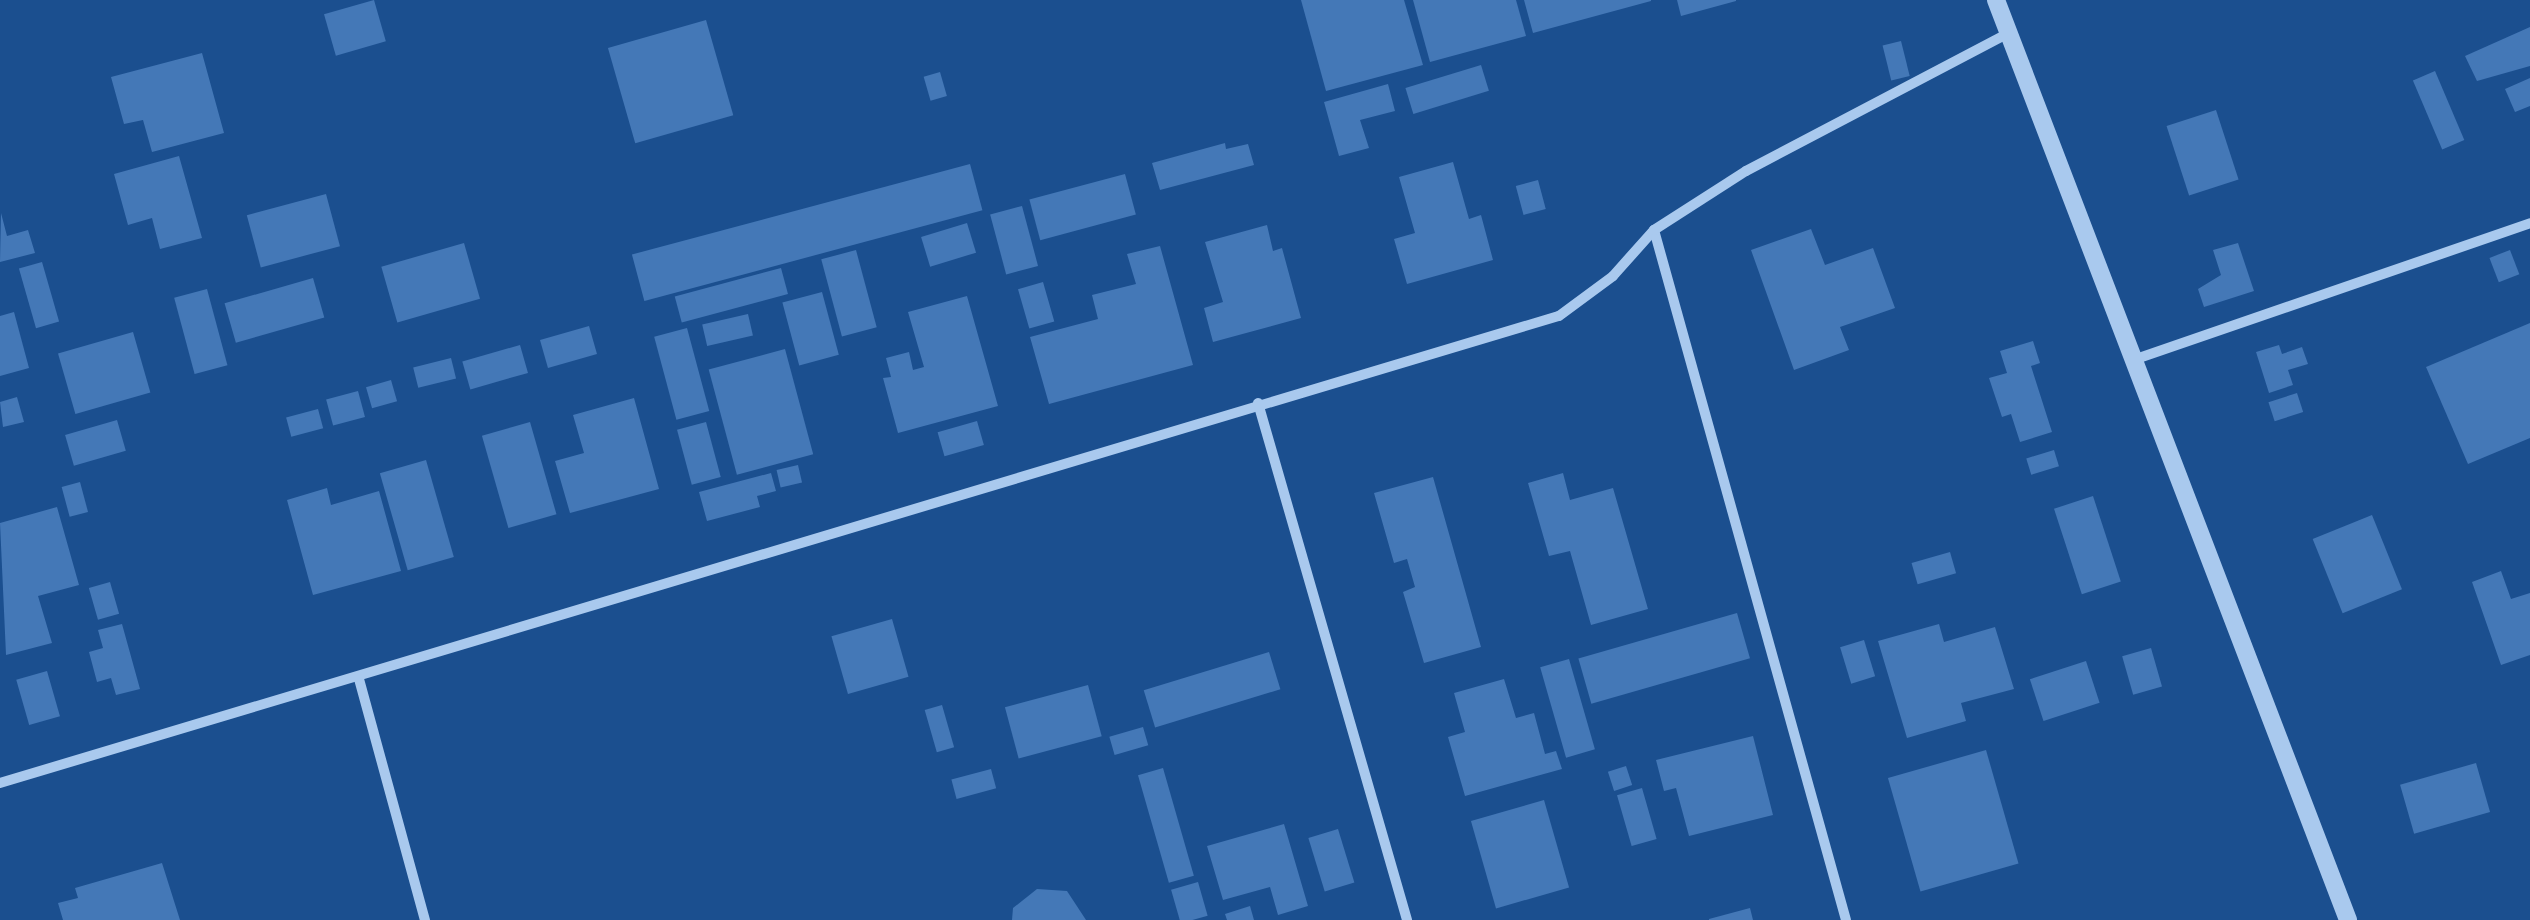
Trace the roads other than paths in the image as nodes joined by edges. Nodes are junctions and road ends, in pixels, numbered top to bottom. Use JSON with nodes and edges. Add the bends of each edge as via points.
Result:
{"nodes":[{"id":1,"x":1996,"y":0,"type":"edge"},
{"id":2,"x":2009,"y":33,"type":"junction"},
{"id":3,"x":2530,"y":223,"type":"edge"},
{"id":4,"x":1654,"y":230,"type":"junction"},
{"id":5,"x":2136,"y":359,"type":"junction"},
{"id":6,"x":1258,"y":403,"type":"junction"},
{"id":7,"x":359,"y":679,"type":"junction"},
{"id":8,"x":0,"y":784,"type":"edge"},
{"id":9,"x":425,"y":920,"type":"edge"},
{"id":10,"x":1408,"y":920,"type":"edge"},
{"id":11,"x":1846,"y":920,"type":"edge"},
{"id":12,"x":2348,"y":920,"type":"edge"}],
"edges":[{"from":1,"to":2,"type":"street"},
{"from":2,"to":4,"type":"street","via":[[1746,171]]},
{"from":2,"to":5,"type":"street"},
{"from":3,"to":5,"type":"street"},
{"from":4,"to":6,"type":"street","via":[[1613,276],[1560,316]]},
{"from":4,"to":11,"type":"street"},
{"from":5,"to":12,"type":"street"},
{"from":6,"to":7,"type":"street"},
{"from":6,"to":10,"type":"street"},
{"from":7,"to":8,"type":"street"},
{"from":7,"to":9,"type":"street"}]}
